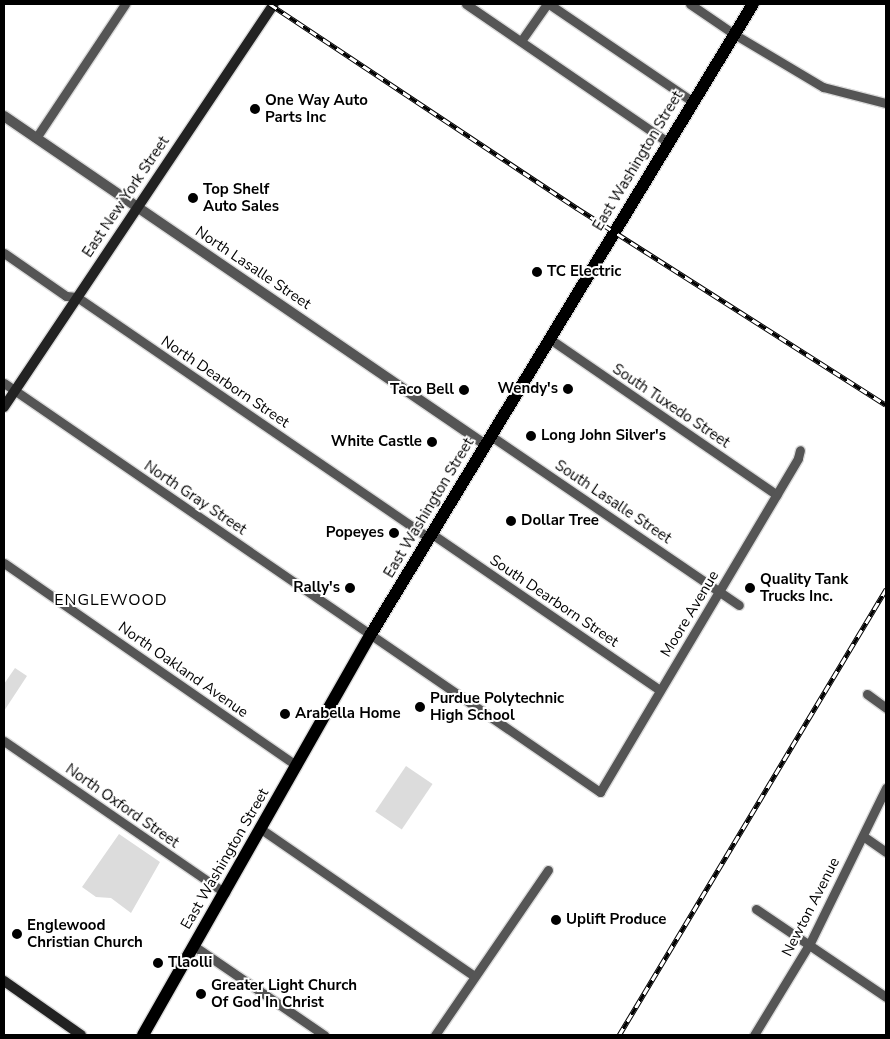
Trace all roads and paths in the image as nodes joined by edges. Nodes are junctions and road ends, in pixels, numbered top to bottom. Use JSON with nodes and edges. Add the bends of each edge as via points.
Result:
{"nodes":[{"id":1,"x":125,"y":4,"type":"edge"},
{"id":2,"x":274,"y":4,"type":"edge"},
{"id":3,"x":466,"y":4,"type":"edge"},
{"id":4,"x":548,"y":4,"type":"edge"},
{"id":5,"x":690,"y":4,"type":"edge"},
{"id":6,"x":752,"y":4,"type":"edge"},
{"id":7,"x":734,"y":34,"type":"junction"},
{"id":8,"x":521,"y":41,"type":"junction"},
{"id":9,"x":693,"y":102,"type":"junction"},
{"id":10,"x":886,"y":103,"type":"edge"},
{"id":11,"x":4,"y":116,"type":"edge"},
{"id":12,"x":36,"y":138,"type":"junction"},
{"id":13,"x":669,"y":143,"type":"junction"},
{"id":14,"x":137,"y":207,"type":"junction"},
{"id":15,"x":4,"y":253,"type":"edge"},
{"id":16,"x":77,"y":297,"type":"junction"},
{"id":17,"x":550,"y":339,"type":"junction"},
{"id":18,"x":4,"y":383,"type":"edge"},
{"id":19,"x":14,"y":391,"type":"junction"},
{"id":20,"x":4,"y":407,"type":"edge"},
{"id":21,"x":488,"y":440,"type":"junction"},
{"id":22,"x":800,"y":450,"type":"dead end"},
{"id":23,"x":777,"y":495,"type":"junction"},
{"id":24,"x":431,"y":536,"type":"junction"},
{"id":25,"x":4,"y":562,"type":"edge"},
{"id":26,"x":719,"y":592,"type":"junction"},
{"id":27,"x":739,"y":605,"type":"dead end"},
{"id":28,"x":371,"y":634,"type":"junction"},
{"id":29,"x":660,"y":690,"type":"junction"},
{"id":30,"x":867,"y":694,"type":"dead end"},
{"id":31,"x":886,"y":708,"type":"edge"},
{"id":32,"x":4,"y":741,"type":"edge"},
{"id":33,"x":297,"y":766,"type":"junction"},
{"id":34,"x":886,"y":788,"type":"edge"},
{"id":35,"x":600,"y":792,"type":"joint"},
{"id":36,"x":261,"y":829,"type":"junction"},
{"id":37,"x":862,"y":836,"type":"junction"},
{"id":38,"x":886,"y":852,"type":"edge"},
{"id":39,"x":548,"y":870,"type":"dead end"},
{"id":40,"x":225,"y":893,"type":"junction"},
{"id":41,"x":756,"y":909,"type":"dead end"},
{"id":42,"x":810,"y":943,"type":"junction"},
{"id":43,"x":194,"y":946,"type":"junction"},
{"id":44,"x":474,"y":976,"type":"junction"},
{"id":45,"x":4,"y":981,"type":"edge"},
{"id":46,"x":886,"y":997,"type":"edge"},
{"id":47,"x":81,"y":1035,"type":"edge"},
{"id":48,"x":144,"y":1035,"type":"edge"},
{"id":49,"x":324,"y":1035,"type":"edge"},
{"id":50,"x":435,"y":1035,"type":"edge"},
{"id":51,"x":754,"y":1035,"type":"edge"}],
"edges":[{"from":1,"to":12,"type":"street"},
{"from":2,"to":14,"type":"main road","name":"East New York Street"},
{"from":3,"to":8,"type":"street"},
{"from":4,"to":8,"type":"street"},
{"from":4,"to":9,"type":"street"},
{"from":5,"to":7,"type":"street"},
{"from":6,"to":7,"type":"main road","name":"East Washington Street"},
{"from":7,"to":9,"type":"main road","name":"East Washington Street"},
{"from":7,"to":10,"type":"street","via":[[823,87]]},
{"from":8,"to":13,"type":"street"},
{"from":9,"to":13,"type":"main road","name":"East Washington Street"},
{"from":11,"to":12,"type":"street","name":"North Lasalle Street"},
{"from":12,"to":14,"type":"street","name":"North Lasalle Street"},
{"from":13,"to":17,"type":"main road","name":"East Washington Street"},
{"from":14,"to":16,"type":"main road","name":"East New York Street"},
{"from":14,"to":21,"type":"street","name":"North Lasalle Street"},
{"from":15,"to":16,"type":"street","name":"North Dearborn Street","via":[[66,296]]},
{"from":16,"to":19,"type":"main road","name":"East New York Street"},
{"from":16,"to":24,"type":"street","name":"North Dearborn Street"},
{"from":17,"to":21,"type":"main road","name":"East Washington Street"},
{"from":17,"to":23,"type":"street","name":"South Tuxedo Street"},
{"from":18,"to":19,"type":"street","name":"North Gray Street"},
{"from":19,"to":20,"type":"main road","name":"East New York Street"},
{"from":19,"to":28,"type":"street","name":"North Gray Street"},
{"from":21,"to":24,"type":"main road","name":"East Washington Street"},
{"from":21,"to":26,"type":"street","name":"South Lasalle Street"},
{"from":22,"to":23,"type":"street","name":"Moore Avenue"},
{"from":23,"to":26,"type":"street","name":"Moore Avenue"},
{"from":24,"to":28,"type":"main road","name":"East Washington Street"},
{"from":24,"to":29,"type":"street","name":"South Dearborn Street"},
{"from":25,"to":33,"type":"street","name":"North Oakland Avenue"},
{"from":26,"to":27,"type":"street","name":"South Lasalle Street"},
{"from":26,"to":29,"type":"street","name":"Moore Avenue"},
{"from":28,"to":33,"type":"main road","name":"East Washington Street"},
{"from":28,"to":35,"type":"street","name":"North Gray Street"},
{"from":29,"to":35,"type":"street","name":"Moore Avenue"},
{"from":30,"to":31,"type":"street"},
{"from":32,"to":40,"type":"street","name":"North Oxford Street"},
{"from":33,"to":36,"type":"main road","name":"East Washington Street"},
{"from":34,"to":37,"type":"street","name":"Newton Avenue"},
{"from":36,"to":40,"type":"main road","name":"East Washington Street"},
{"from":36,"to":44,"type":"street"},
{"from":37,"to":38,"type":"street"},
{"from":37,"to":42,"type":"street","name":"Newton Avenue"},
{"from":39,"to":44,"type":"street"},
{"from":40,"to":43,"type":"main road","name":"East Washington Street"},
{"from":41,"to":42,"type":"street"},
{"from":42,"to":46,"type":"street"},
{"from":42,"to":51,"type":"street","name":"Newton Avenue"},
{"from":43,"to":48,"type":"main road","name":"East Washington Street"},
{"from":43,"to":49,"type":"street"},
{"from":44,"to":50,"type":"street"},
{"from":45,"to":47,"type":"main road"}]}
